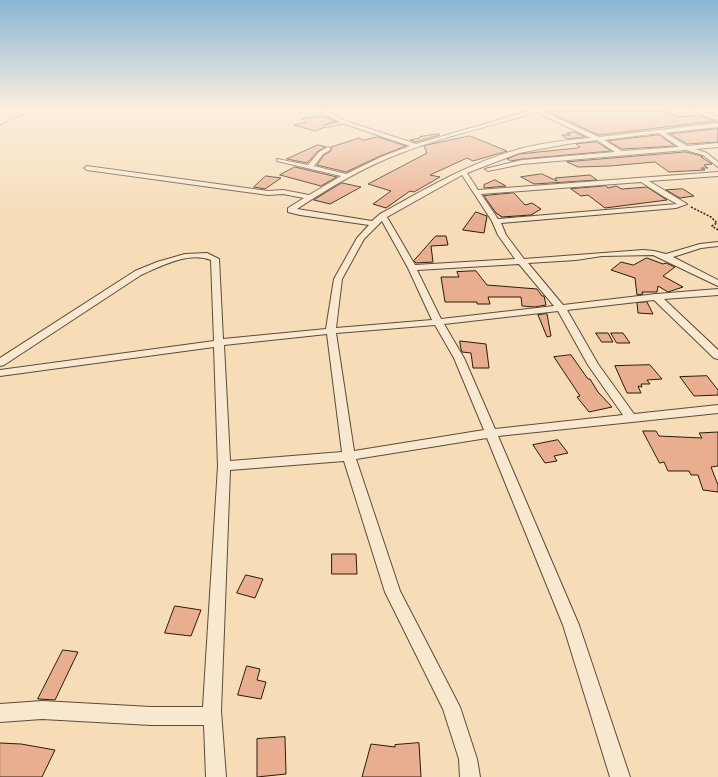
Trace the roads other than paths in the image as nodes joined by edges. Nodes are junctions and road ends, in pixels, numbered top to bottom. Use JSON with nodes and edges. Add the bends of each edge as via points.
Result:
{"nodes":[{"id":1,"x":415,"y":146,"type":"edge"},
{"id":2,"x":544,"y":146,"type":"edge"},
{"id":3,"x":610,"y":146,"type":"edge"},
{"id":4,"x":697,"y":146,"type":"edge"},
{"id":5,"x":684,"y":147,"type":"junction"},
{"id":6,"x":328,"y":149,"type":"dead end"},
{"id":7,"x":620,"y":153,"type":"junction"},
{"id":8,"x":279,"y":160,"type":"dead end"},
{"id":9,"x":718,"y":166,"type":"edge"},
{"id":10,"x":310,"y":167,"type":"junction"},
{"id":11,"x":87,"y":168,"type":"dead end"},
{"id":12,"x":464,"y":173,"type":"junction"},
{"id":13,"x":718,"y":174,"type":"edge"},
{"id":14,"x":348,"y":176,"type":"junction"},
{"id":15,"x":642,"y":179,"type":"junction"},
{"id":16,"x":477,"y":192,"type":"junction"},
{"id":17,"x":310,"y":197,"type":"junction"},
{"id":18,"x":378,"y":219,"type":"junction"},
{"id":19,"x":496,"y":221,"type":"junction"},
{"id":20,"x":718,"y":244,"type":"edge"},
{"id":21,"x":666,"y":257,"type":"junction"},
{"id":22,"x":520,"y":261,"type":"junction"},
{"id":23,"x":412,"y":268,"type":"junction"},
{"id":24,"x":718,"y":283,"type":"edge"},
{"id":25,"x":716,"y":294,"type":"edge"},
{"id":26,"x":656,"y":297,"type":"junction"},
{"id":27,"x":561,"y":308,"type":"junction"},
{"id":28,"x":438,"y":322,"type":"junction"},
{"id":29,"x":331,"y":331,"type":"junction"},
{"id":30,"x":218,"y":343,"type":"junction"},
{"id":31,"x":718,"y":356,"type":"edge"},
{"id":32,"x":0,"y":363,"type":"edge"},
{"id":33,"x":0,"y":373,"type":"edge"},
{"id":34,"x":718,"y":410,"type":"edge"},
{"id":35,"x":631,"y":418,"type":"junction"},
{"id":36,"x":491,"y":433,"type":"junction"},
{"id":37,"x":349,"y":456,"type":"junction"},
{"id":38,"x":224,"y":466,"type":"junction"},
{"id":39,"x":0,"y":713,"type":"edge"},
{"id":40,"x":213,"y":716,"type":"junction"},
{"id":41,"x":216,"y":777,"type":"edge"},
{"id":42,"x":470,"y":777,"type":"edge"},
{"id":43,"x":620,"y":777,"type":"edge"}],
"edges":[{"from":1,"to":14,"type":"street"},
{"from":2,"to":12,"type":"street","via":[[518,151]]},
{"from":3,"to":7,"type":"street"},
{"from":4,"to":5,"type":"street"},
{"from":5,"to":7,"type":"street"},
{"from":5,"to":9,"type":"street","via":[[704,154]]},
{"from":6,"to":10,"type":"street","via":[[321,153]]},
{"from":7,"to":12,"type":"street","via":[[522,162]]},
{"from":8,"to":10,"type":"street"},
{"from":10,"to":14,"type":"street"},
{"from":11,"to":17,"type":"street"},
{"from":12,"to":16,"type":"street"},
{"from":12,"to":18,"type":"street"},
{"from":13,"to":15,"type":"street"},
{"from":14,"to":17,"type":"street"},
{"from":15,"to":16,"type":"street"},
{"from":15,"to":19,"type":"street","via":[[683,204]]},
{"from":16,"to":19,"type":"street"},
{"from":17,"to":18,"type":"street","via":[[291,210],[300,213]]},
{"from":18,"to":23,"type":"street"},
{"from":18,"to":29,"type":"street","via":[[361,238],[338,280]]},
{"from":19,"to":22,"type":"street","via":[[502,235]]},
{"from":20,"to":21,"type":"street","via":[[700,246]]},
{"from":21,"to":22,"type":"street","via":[[643,252]]},
{"from":21,"to":24,"type":"street"},
{"from":22,"to":23,"type":"street"},
{"from":22,"to":27,"type":"street"},
{"from":23,"to":28,"type":"street"},
{"from":25,"to":26,"type":"street"},
{"from":26,"to":27,"type":"street"},
{"from":26,"to":31,"type":"street"},
{"from":27,"to":28,"type":"street"},
{"from":27,"to":35,"type":"street","via":[[592,365]]},
{"from":28,"to":29,"type":"street"},
{"from":28,"to":36,"type":"street","via":[[459,358]]},
{"from":29,"to":30,"type":"street"},
{"from":29,"to":37,"type":"street"},
{"from":30,"to":32,"type":"street","via":[[215,259],[208,256],[185,257],[130,276]]},
{"from":30,"to":33,"type":"street"},
{"from":30,"to":38,"type":"street"},
{"from":34,"to":35,"type":"street"},
{"from":35,"to":36,"type":"street"},
{"from":36,"to":37,"type":"street"},
{"from":36,"to":43,"type":"street","via":[[571,625]]},
{"from":37,"to":38,"type":"street"},
{"from":37,"to":42,"type":"street","via":[[393,592],[451,707],[468,759]]},
{"from":38,"to":40,"type":"street"},
{"from":39,"to":40,"type":"street","via":[[42,710],[151,716]]},
{"from":40,"to":41,"type":"street"}]}
